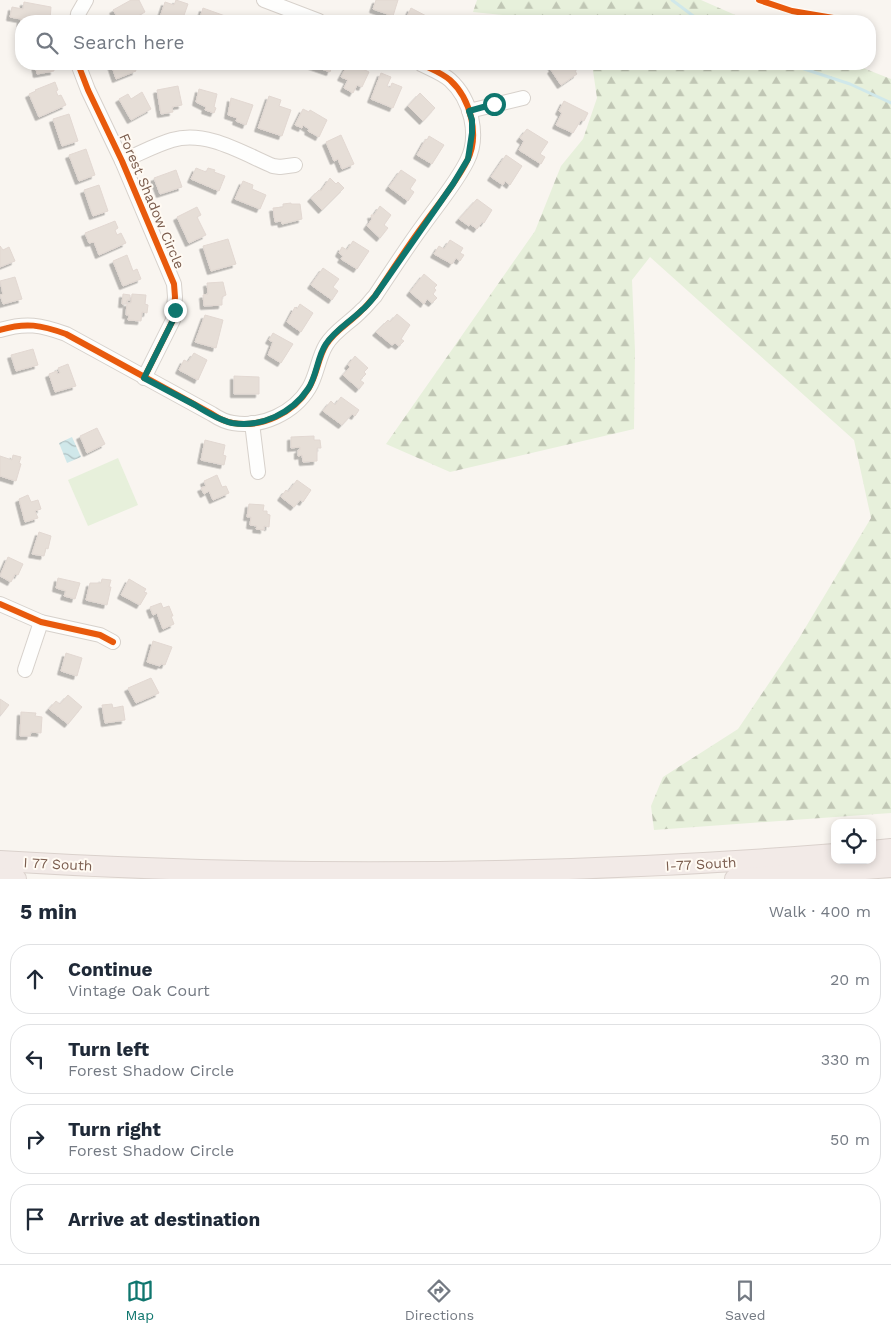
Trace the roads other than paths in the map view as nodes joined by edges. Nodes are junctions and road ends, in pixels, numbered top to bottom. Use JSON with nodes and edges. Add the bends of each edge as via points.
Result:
{"nodes":[{"id":1,"x":86,"y":0,"type":"edge"},
{"id":2,"x":264,"y":0,"type":"edge"},
{"id":3,"x":78,"y":15,"type":"edge"},
{"id":4,"x":304,"y":15,"type":"edge"},
{"id":5,"x":80,"y":70,"type":"edge"},
{"id":6,"x":435,"y":70,"type":"edge"},
{"id":7,"x":523,"y":98,"type":"dead end"},
{"id":8,"x":469,"y":111,"type":"junction"},
{"id":9,"x":122,"y":162,"type":"junction"},
{"id":10,"x":295,"y":166,"type":"dead end"},
{"id":11,"x":0,"y":330,"type":"edge"},
{"id":12,"x":144,"y":378,"type":"junction"},
{"id":13,"x":252,"y":423,"type":"junction"},
{"id":14,"x":258,"y":472,"type":"dead end"},
{"id":15,"x":0,"y":604,"type":"edge"},
{"id":16,"x":41,"y":622,"type":"junction"},
{"id":17,"x":114,"y":642,"type":"dead end"},
{"id":18,"x":25,"y":670,"type":"dead end"},
{"id":19,"x":891,"y":849,"type":"edge"},
{"id":20,"x":876,"y":851,"type":"edge"},
{"id":21,"x":831,"y":854,"type":"edge"},
{"id":22,"x":0,"y":861,"type":"edge"},
{"id":23,"x":891,"y":867,"type":"edge"},
{"id":24,"x":537,"y":871,"type":"junction"},
{"id":25,"x":0,"y":878,"type":"edge"},
{"id":26,"x":16,"y":879,"type":"edge"},
{"id":27,"x":651,"y":879,"type":"edge"},
{"id":28,"x":735,"y":879,"type":"edge"}],
"edges":[{"from":1,"to":3,"type":"street"},
{"from":2,"to":4,"type":"street"},
{"from":5,"to":9,"type":"street","name":"Forest Shadow Circle"},
{"from":6,"to":8,"type":"street","via":[[451,81]]},
{"from":7,"to":8,"type":"street"},
{"from":8,"to":13,"type":"street","via":[[471,146],[468,159],[453,184],[375,296],[326,344],[310,387],[289,409]]},
{"from":9,"to":10,"type":"street","via":[[160,145],[187,138],[213,141],[273,166]]},
{"from":9,"to":12,"type":"street","name":"Forest Shadow Circle","via":[[174,284],[173,320]]},
{"from":11,"to":12,"type":"street","via":[[21,325],[46,326]]},
{"from":12,"to":13,"type":"street","via":[[224,420]]},
{"from":13,"to":14,"type":"street"},
{"from":15,"to":16,"type":"street"},
{"from":16,"to":17,"type":"street","via":[[95,634]]},
{"from":16,"to":18,"type":"street"},
{"from":19,"to":20,"type":"highway"},
{"from":21,"to":24,"type":"highway","name":"I-77 South","via":[[691,865]]},
{"from":22,"to":24,"type":"highway","name":"I 77 South","via":[[278,873]]},
{"from":23,"to":28,"type":"highway"},
{"from":24,"to":27,"type":"highway"},
{"from":25,"to":26,"type":"highway"}]}
